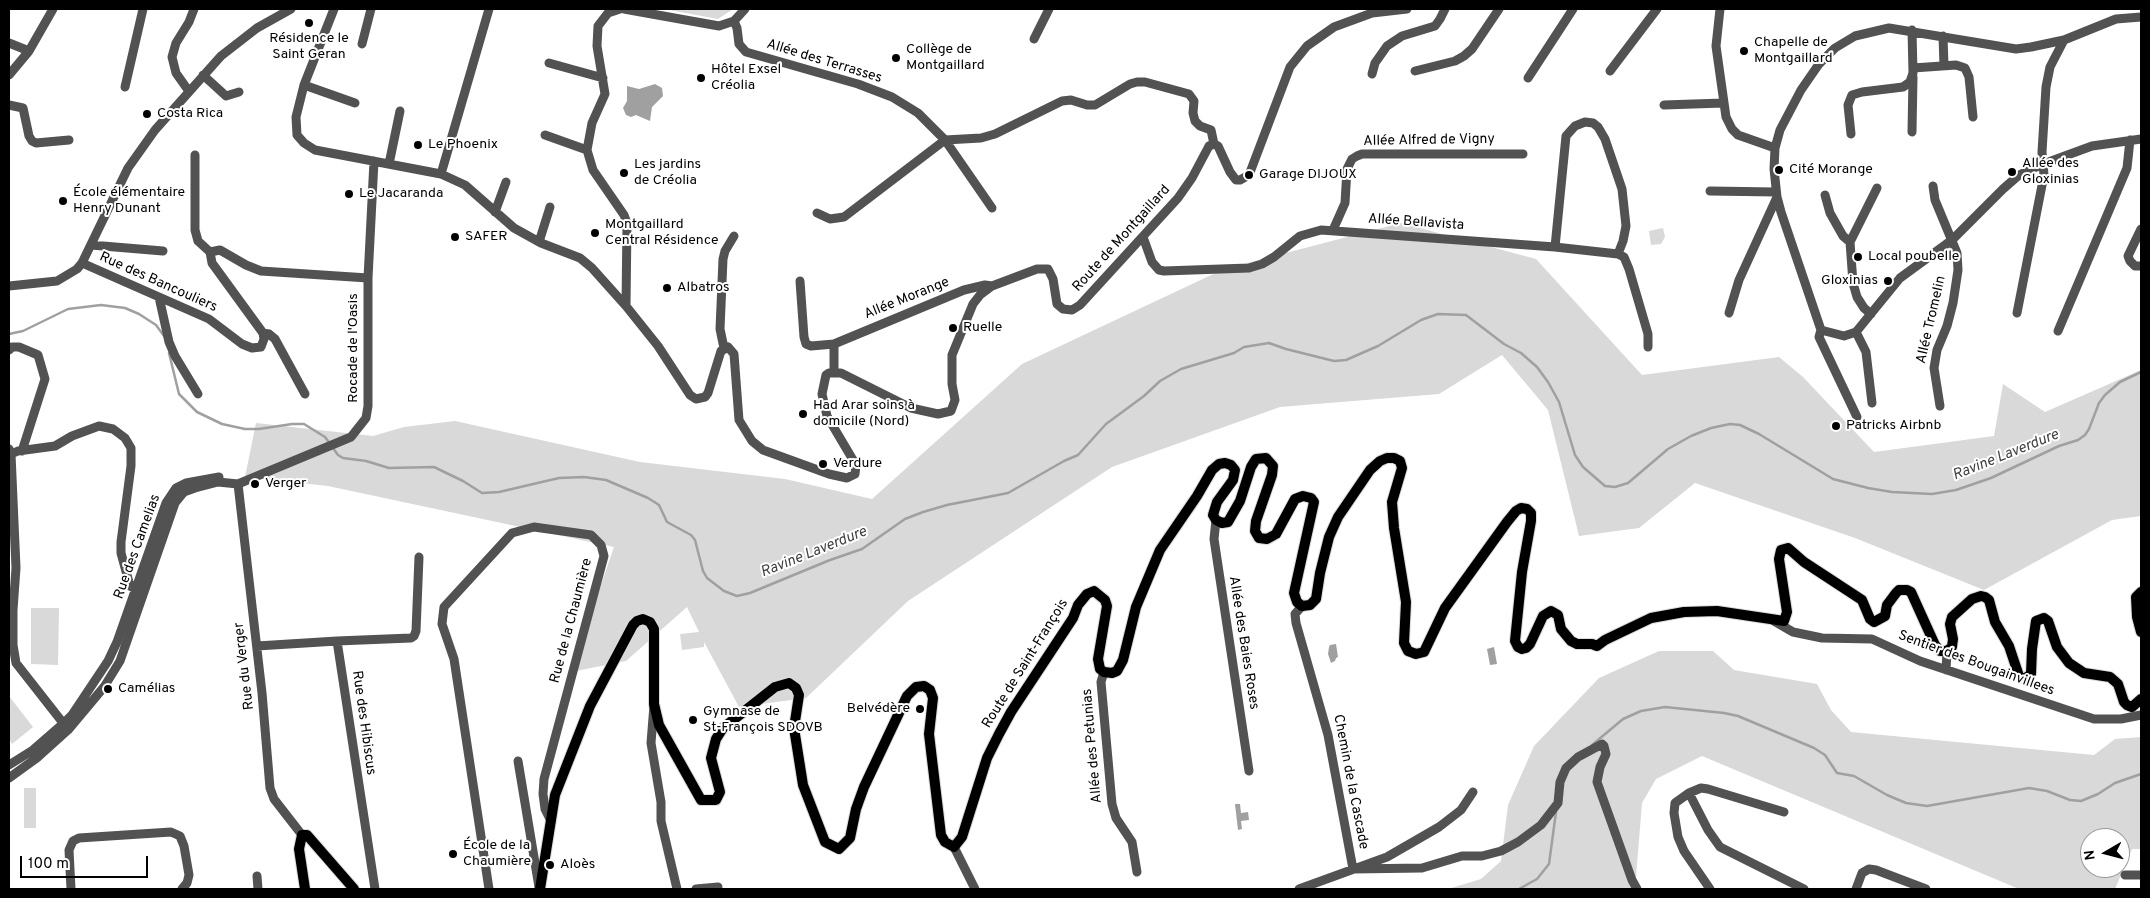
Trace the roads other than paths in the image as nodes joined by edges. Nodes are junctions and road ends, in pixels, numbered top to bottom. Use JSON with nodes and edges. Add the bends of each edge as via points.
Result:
{"nodes":[{"id":1,"x":53,"y":9,"type":"edge"},
{"id":2,"x":143,"y":9,"type":"edge"},
{"id":3,"x":292,"y":9,"type":"edge"},
{"id":4,"x":334,"y":9,"type":"edge"},
{"id":5,"x":371,"y":9,"type":"edge"},
{"id":6,"x":489,"y":9,"type":"edge"},
{"id":7,"x":603,"y":9,"type":"edge"},
{"id":8,"x":620,"y":9,"type":"edge"},
{"id":9,"x":624,"y":9,"type":"edge"},
{"id":10,"x":745,"y":9,"type":"edge"},
{"id":11,"x":1049,"y":9,"type":"edge"},
{"id":12,"x":1407,"y":9,"type":"edge"},
{"id":13,"x":1444,"y":9,"type":"edge"},
{"id":14,"x":1499,"y":9,"type":"edge"},
{"id":15,"x":1573,"y":9,"type":"edge"},
{"id":16,"x":1657,"y":9,"type":"edge"},
{"id":17,"x":1720,"y":9,"type":"edge"},
{"id":18,"x":195,"y":10,"type":"edge"},
{"id":19,"x":2141,"y":17,"type":"edge"},
{"id":20,"x":602,"y":19,"type":"junction"},
{"id":21,"x":734,"y":21,"type":"junction"},
{"id":22,"x":1912,"y":30,"type":"junction"},
{"id":23,"x":1944,"y":36,"type":"junction"},
{"id":24,"x":1034,"y":40,"type":"dead end"},
{"id":25,"x":2064,"y":40,"type":"junction"},
{"id":26,"x":9,"y":43,"type":"edge"},
{"id":27,"x":362,"y":44,"type":"dead end"},
{"id":28,"x":29,"y":51,"type":"junction"},
{"id":29,"x":549,"y":63,"type":"dead end"},
{"id":30,"x":1944,"y":66,"type":"junction"},
{"id":31,"x":1415,"y":71,"type":"dead end"},
{"id":32,"x":1610,"y":71,"type":"dead end"},
{"id":33,"x":1913,"y":71,"type":"junction"},
{"id":34,"x":1372,"y":74,"type":"dead end"},
{"id":35,"x":9,"y":75,"type":"edge"},
{"id":36,"x":203,"y":76,"type":"junction"},
{"id":37,"x":603,"y":78,"type":"junction"},
{"id":38,"x":1528,"y":78,"type":"dead end"},
{"id":39,"x":304,"y":85,"type":"junction"},
{"id":40,"x":125,"y":87,"type":"dead end"},
{"id":41,"x":188,"y":90,"type":"junction"},
{"id":42,"x":239,"y":92,"type":"dead end"},
{"id":43,"x":355,"y":103,"type":"dead end"},
{"id":44,"x":1723,"y":103,"type":"junction"},
{"id":45,"x":9,"y":105,"type":"edge"},
{"id":46,"x":1664,"y":105,"type":"dead end"},
{"id":47,"x":400,"y":111,"type":"dead end"},
{"id":48,"x":1973,"y":117,"type":"dead end"},
{"id":49,"x":1912,"y":132,"type":"dead end"},
{"id":50,"x":1850,"y":134,"type":"dead end"},
{"id":51,"x":545,"y":135,"type":"dead end"},
{"id":52,"x":2141,"y":139,"type":"edge"},
{"id":53,"x":69,"y":140,"type":"dead end"},
{"id":54,"x":945,"y":140,"type":"junction"},
{"id":55,"x":2130,"y":140,"type":"junction"},
{"id":56,"x":1214,"y":144,"type":"junction"},
{"id":57,"x":1775,"y":148,"type":"junction"},
{"id":58,"x":587,"y":150,"type":"junction"},
{"id":59,"x":1523,"y":154,"type":"dead end"},
{"id":60,"x":195,"y":155,"type":"dead end"},
{"id":61,"x":374,"y":161,"type":"junction"},
{"id":62,"x":389,"y":164,"type":"junction"},
{"id":63,"x":2043,"y":164,"type":"junction"},
{"id":64,"x":441,"y":174,"type":"junction"},
{"id":65,"x":506,"y":182,"type":"dead end"},
{"id":66,"x":1933,"y":186,"type":"dead end"},
{"id":67,"x":1877,"y":188,"type":"dead end"},
{"id":68,"x":1710,"y":191,"type":"dead end"},
{"id":69,"x":1776,"y":195,"type":"junction"},
{"id":70,"x":1825,"y":195,"type":"dead end"},
{"id":71,"x":550,"y":207,"type":"dead end"},
{"id":72,"x":992,"y":208,"type":"dead end"},
{"id":73,"x":495,"y":212,"type":"junction"},
{"id":74,"x":818,"y":213,"type":"dead end"},
{"id":75,"x":2141,"y":229,"type":"edge"},
{"id":76,"x":1333,"y":230,"type":"junction"},
{"id":77,"x":734,"y":236,"type":"dead end"},
{"id":78,"x":1143,"y":237,"type":"junction"},
{"id":79,"x":1952,"y":240,"type":"junction"},
{"id":80,"x":539,"y":242,"type":"junction"},
{"id":81,"x":1850,"y":242,"type":"junction"},
{"id":82,"x":91,"y":245,"type":"junction"},
{"id":83,"x":1555,"y":247,"type":"junction"},
{"id":84,"x":163,"y":251,"type":"dead end"},
{"id":85,"x":210,"y":252,"type":"junction"},
{"id":86,"x":1618,"y":254,"type":"junction"},
{"id":87,"x":82,"y":264,"type":"junction"},
{"id":88,"x":2141,"y":266,"type":"edge"},
{"id":89,"x":368,"y":278,"type":"junction"},
{"id":90,"x":800,"y":281,"type":"dead end"},
{"id":91,"x":9,"y":286,"type":"edge"},
{"id":92,"x":992,"y":286,"type":"junction"},
{"id":93,"x":160,"y":297,"type":"junction"},
{"id":94,"x":626,"y":306,"type":"junction"},
{"id":95,"x":1729,"y":313,"type":"dead end"},
{"id":96,"x":2017,"y":313,"type":"dead end"},
{"id":97,"x":1872,"y":314,"type":"junction"},
{"id":98,"x":1821,"y":330,"type":"junction"},
{"id":99,"x":2058,"y":331,"type":"dead end"},
{"id":100,"x":1856,"y":332,"type":"junction"},
{"id":101,"x":263,"y":333,"type":"junction"},
{"id":102,"x":834,"y":344,"type":"junction"},
{"id":103,"x":1648,"y":347,"type":"dead end"},
{"id":104,"x":724,"y":348,"type":"junction"},
{"id":105,"x":9,"y":350,"type":"edge"},
{"id":106,"x":834,"y":372,"type":"junction"},
{"id":107,"x":198,"y":394,"type":"dead end"},
{"id":108,"x":305,"y":394,"type":"dead end"},
{"id":109,"x":1872,"y":403,"type":"dead end"},
{"id":110,"x":1940,"y":406,"type":"dead end"},
{"id":111,"x":1857,"y":417,"type":"dead end"},
{"id":112,"x":22,"y":451,"type":"junction"},
{"id":113,"x":9,"y":453,"type":"edge"},
{"id":114,"x":238,"y":484,"type":"junction"},
{"id":115,"x":1216,"y":520,"type":"junction"},
{"id":116,"x":419,"y":557,"type":"dead end"},
{"id":117,"x":12,"y":568,"type":"edge"},
{"id":118,"x":140,"y":592,"type":"junction"},
{"id":119,"x":2141,"y":592,"type":"edge"},
{"id":120,"x":1302,"y":606,"type":"junction"},
{"id":121,"x":11,"y":610,"type":"edge"},
{"id":122,"x":1774,"y":621,"type":"junction"},
{"id":123,"x":2141,"y":632,"type":"edge"},
{"id":124,"x":337,"y":640,"type":"junction"},
{"id":125,"x":257,"y":646,"type":"junction"},
{"id":126,"x":1947,"y":652,"type":"junction"},
{"id":127,"x":1946,"y":670,"type":"junction"},
{"id":128,"x":1104,"y":672,"type":"junction"},
{"id":129,"x":2141,"y":699,"type":"edge"},
{"id":130,"x":654,"y":704,"type":"junction"},
{"id":131,"x":2137,"y":713,"type":"edge"},
{"id":132,"x":66,"y":727,"type":"junction"},
{"id":133,"x":518,"y":761,"type":"dead end"},
{"id":134,"x":9,"y":765,"type":"edge"},
{"id":135,"x":1249,"y":771,"type":"dead end"},
{"id":136,"x":9,"y":778,"type":"edge"},
{"id":137,"x":1473,"y":792,"type":"dead end"},
{"id":138,"x":1689,"y":793,"type":"junction"},
{"id":139,"x":1784,"y":812,"type":"dead end"},
{"id":140,"x":551,"y":822,"type":"junction"},
{"id":141,"x":302,"y":835,"type":"junction"},
{"id":142,"x":954,"y":847,"type":"junction"},
{"id":143,"x":1353,"y":868,"type":"junction"},
{"id":144,"x":1137,"y":872,"type":"dead end"},
{"id":145,"x":257,"y":876,"type":"dead end"},
{"id":146,"x":718,"y":887,"type":"dead end"},
{"id":147,"x":71,"y":889,"type":"edge"},
{"id":148,"x":182,"y":889,"type":"edge"},
{"id":149,"x":258,"y":889,"type":"edge"},
{"id":150,"x":305,"y":889,"type":"edge"},
{"id":151,"x":354,"y":889,"type":"edge"},
{"id":152,"x":375,"y":889,"type":"edge"},
{"id":153,"x":489,"y":889,"type":"edge"},
{"id":154,"x":540,"y":889,"type":"edge"},
{"id":155,"x":677,"y":889,"type":"edge"},
{"id":156,"x":696,"y":889,"type":"edge"},
{"id":157,"x":975,"y":889,"type":"edge"},
{"id":158,"x":1299,"y":889,"type":"edge"},
{"id":159,"x":1637,"y":889,"type":"edge"},
{"id":160,"x":1710,"y":889,"type":"edge"},
{"id":161,"x":1804,"y":889,"type":"edge"},
{"id":162,"x":1856,"y":889,"type":"edge"},
{"id":163,"x":1926,"y":889,"type":"edge"}],
"edges":[{"from":1,"to":28,"type":"street"},
{"from":2,"to":40,"type":"street"},
{"from":3,"to":36,"type":"street","via":[[250,34],[221,56]]},
{"from":4,"to":39,"type":"street"},
{"from":5,"to":27,"type":"street"},
{"from":6,"to":64,"type":"street"},
{"from":7,"to":20,"type":"street"},
{"from":8,"to":20,"type":"street"},
{"from":9,"to":21,"type":"street","via":[[711,26]]},
{"from":10,"to":21,"type":"street"},
{"from":11,"to":24,"type":"street"},
{"from":12,"to":56,"type":"street","via":[[1372,13],[1334,27],[1307,46],[1290,67],[1245,179],[1233,177]]},
{"from":13,"to":34,"type":"street","via":[[1435,26],[1402,36],[1387,46],[1375,63]]},
{"from":14,"to":31,"type":"street","via":[[1464,56]]},
{"from":15,"to":38,"type":"street"},
{"from":16,"to":32,"type":"street"},
{"from":17,"to":44,"type":"street","via":[[1716,46]]},
{"from":18,"to":41,"type":"street","via":[[172,56],[176,72]]},
{"from":19,"to":25,"type":"street","via":[[2116,19]]},
{"from":20,"to":37,"type":"street","via":[[596,36]]},
{"from":21,"to":54,"type":"street","name":"Allée des Terrasses","via":[[739,44],[746,52],[892,97],[918,113]]},
{"from":22,"to":23,"type":"street"},
{"from":22,"to":33,"type":"street"},
{"from":22,"to":57,"type":"street","via":[[1877,30],[1855,36],[1835,48],[1801,90],[1780,130]]},
{"from":23,"to":25,"type":"street","via":[[2016,49]]},
{"from":23,"to":30,"type":"street"},
{"from":25,"to":63,"type":"street","via":[[2050,67],[2046,88]]},
{"from":26,"to":28,"type":"street"},
{"from":28,"to":35,"type":"street"},
{"from":29,"to":37,"type":"street"},
{"from":30,"to":33,"type":"street"},
{"from":30,"to":48,"type":"street","via":[[1961,66],[1968,72]]},
{"from":33,"to":49,"type":"street"},
{"from":33,"to":50,"type":"street","via":[[1910,82],[1904,87],[1852,95],[1848,105]]},
{"from":36,"to":41,"type":"street"},
{"from":36,"to":42,"type":"street","via":[[226,96]]},
{"from":37,"to":58,"type":"street","via":[[604,98],[592,123]]},
{"from":39,"to":43,"type":"street"},
{"from":39,"to":61,"type":"street","via":[[295,126],[300,140],[315,150]]},
{"from":41,"to":82,"type":"street","via":[[141,147]]},
{"from":44,"to":46,"type":"street"},
{"from":44,"to":57,"type":"street","via":[[1732,129],[1746,138]]},
{"from":45,"to":53,"type":"street","via":[[23,108],[32,141]]},
{"from":47,"to":62,"type":"street"},
{"from":51,"to":58,"type":"street"},
{"from":52,"to":55,"type":"street"},
{"from":54,"to":56,"type":"street","via":[[982,138],[1056,103],[1072,100],[1095,105],[1130,84],[1145,82],[1189,94],[1194,102],[1195,120],[1211,130]]},
{"from":54,"to":72,"type":"street","name":"Allée des Terrasses"},
{"from":54,"to":74,"type":"street","via":[[844,217],[830,219]]},
{"from":55,"to":63,"type":"street","via":[[2092,146]]},
{"from":55,"to":99,"type":"street","via":[[2126,168]]},
{"from":56,"to":78,"type":"street","name":"Route de Montgaillard","via":[[1207,149],[1186,188]]},
{"from":57,"to":69,"type":"street"},
{"from":58,"to":94,"type":"street","via":[[593,170],[627,223]]},
{"from":59,"to":76,"type":"street","name":"Allée Alfred de Vigny","via":[[1357,156],[1347,168],[1345,203]]},
{"from":60,"to":85,"type":"street","name":"Rue des Bancouliers","via":[[195,230],[198,241]]},
{"from":61,"to":62,"type":"street"},
{"from":61,"to":89,"type":"street","name":"Rocade de l'Oasis"},
{"from":62,"to":64,"type":"street"},
{"from":63,"to":79,"type":"street","via":[[2019,175]]},
{"from":63,"to":96,"type":"street","via":[[2040,198]]},
{"from":64,"to":73,"type":"street","via":[[465,185]]},
{"from":65,"to":73,"type":"street"},
{"from":66,"to":79,"type":"street","name":"Allée Tromelin","via":[[1935,200]]},
{"from":67,"to":81,"type":"street"},
{"from":68,"to":69,"type":"street"},
{"from":69,"to":95,"type":"street","via":[[1739,280]]},
{"from":69,"to":98,"type":"street"},
{"from":70,"to":81,"type":"street","via":[[1830,213]]},
{"from":71,"to":80,"type":"street"},
{"from":73,"to":80,"type":"street","via":[[514,228]]},
{"from":75,"to":88,"type":"street","via":[[2128,256],[2135,266]]},
{"from":76,"to":78,"type":"street","name":"Allée Bellavista","via":[[1300,236],[1274,258],[1249,268],[1164,271],[1152,262]]},
{"from":76,"to":83,"type":"street","name":"Allée Bellavista"},
{"from":77,"to":104,"type":"street","via":[[724,259],[720,329]]},
{"from":78,"to":92,"type":"street","name":"Route de Montgaillard","via":[[1072,310],[1063,310],[1058,304],[1054,279],[1048,269],[1037,269]]},
{"from":79,"to":97,"type":"street","via":[[1904,274]]},
{"from":79,"to":110,"type":"street","name":"Allée Tromelin","via":[[1958,270],[1953,303],[1934,368]]},
{"from":80,"to":94,"type":"street","via":[[586,263]]},
{"from":81,"to":97,"type":"street","via":[[1854,290],[1860,304]]},
{"from":82,"to":84,"type":"street"},
{"from":82,"to":87,"type":"street"},
{"from":83,"to":86,"type":"street","name":"Allée Bellavista"},
{"from":83,"to":86,"type":"street","via":[[1566,136],[1575,126],[1585,122],[1598,127],[1605,139],[1622,189],[1626,226]]},
{"from":85,"to":89,"type":"street","via":[[220,250],[261,271]]},
{"from":85,"to":101,"type":"street","name":"Rue des Bancouliers","via":[[212,263]]},
{"from":86,"to":103,"type":"street","via":[[1624,257],[1629,269],[1648,334]]},
{"from":87,"to":91,"type":"street","via":[[57,281]]},
{"from":87,"to":93,"type":"street","name":"Rue des Bancouliers"},
{"from":89,"to":114,"type":"street","name":"Rocade de l'Oasis","via":[[366,418],[351,437]]},
{"from":90,"to":102,"type":"street","name":"Allée Morange","via":[[806,344]]},
{"from":92,"to":102,"type":"street","name":"Allée Morange","via":[[964,290]]},
{"from":92,"to":106,"type":"street","name":"Route de Montgaillard","via":[[972,304],[952,355],[955,400],[951,411],[938,414],[911,408]]},
{"from":93,"to":101,"type":"street","name":"Rue des Bancouliers","via":[[209,319],[252,348],[261,347]]},
{"from":93,"to":107,"type":"street","via":[[169,342]]},
{"from":94,"to":104,"type":"street","via":[[696,399],[705,397],[708,392]]},
{"from":97,"to":100,"type":"street"},
{"from":98,"to":100,"type":"street","via":[[1844,336]]},
{"from":98,"to":111,"type":"street","via":[[1819,337]]},
{"from":100,"to":109,"type":"street","via":[[1866,352]]},
{"from":101,"to":108,"type":"street","name":"Rue des Bancouliers","via":[[275,338]]},
{"from":102,"to":106,"type":"street"},
{"from":104,"to":106,"type":"street","via":[[728,347],[734,354],[739,420],[752,441],[763,450],[847,478],[855,474],[856,466],[827,416],[822,394],[826,375]]},
{"from":105,"to":112,"type":"street","via":[[18,347],[38,356],[45,379]]},
{"from":112,"to":113,"type":"street"},
{"from":112,"to":118,"type":"street","via":[[55,446],[99,426],[113,429],[125,438],[132,456],[121,554],[130,586]]},
{"from":113,"to":117,"type":"street"},
{"from":114,"to":118,"type":"street","name":"Rue des Camelias","via":[[218,477],[186,482],[176,488],[166,503]]},
{"from":114,"to":125,"type":"street","name":"Rue du Verger"},
{"from":115,"to":120,"type":"main road","via":[[1228,522],[1256,460],[1266,458],[1273,466],[1256,521],[1255,531],[1260,538],[1267,539],[1276,534],[1296,499],[1303,496],[1311,498],[1314,509],[1294,593]]},
{"from":115,"to":128,"type":"main road","via":[[1213,515],[1217,502],[1233,480],[1235,470],[1226,463],[1212,470],[1160,550],[1136,607],[1123,660],[1117,671]]},
{"from":115,"to":135,"type":"street","name":"Allée des Baies Roses","via":[[1214,539]]},
{"from":116,"to":124,"type":"street","via":[[414,636]]},
{"from":117,"to":121,"type":"street"},
{"from":118,"to":132,"type":"street","name":"Rue des Camelias","via":[[108,662]]},
{"from":119,"to":123,"type":"main road","via":[[2136,597]]},
{"from":120,"to":122,"type":"main road","via":[[1310,605],[1316,599],[1329,537],[1338,517],[1370,470],[1380,460],[1394,458],[1400,461],[1402,468],[1392,502],[1406,602],[1404,643],[1416,654],[1424,652],[1445,608],[1520,508],[1531,513],[1516,621],[1515,641],[1522,649],[1530,644],[1544,616],[1551,611],[1558,615],[1566,637],[1577,644],[1596,646],[1651,618],[1684,612],[1717,611]]},
{"from":120,"to":143,"type":"street","name":"Chemin de la Cascade","via":[[1295,614],[1296,623],[1328,735]]},
{"from":121,"to":132,"type":"street","via":[[16,663]]},
{"from":122,"to":126,"type":"main road","via":[[1784,621],[1787,612],[1778,559],[1781,550],[1788,548],[1862,600],[1874,622],[1884,616],[1887,605],[1899,590],[1911,592],[1935,645],[1940,651]]},
{"from":122,"to":127,"type":"street","name":"Sentier des Bougainvillees","via":[[1793,632],[1822,638],[1872,639]]},
{"from":124,"to":125,"type":"street"},
{"from":124,"to":152,"type":"street","name":"Rue des Hibiscus"},
{"from":125,"to":141,"type":"street","name":"Rue du Verger","via":[[270,788],[274,799]]},
{"from":126,"to":127,"type":"street"},
{"from":126,"to":131,"type":"main road","via":[[1952,647],[1952,617],[1972,599],[1985,597],[2009,646],[2019,676],[2024,679],[2031,674],[2036,621],[2044,618],[2069,664],[2084,673],[2110,677],[2118,684],[2124,702]]},
{"from":127,"to":131,"type":"street","name":"Sentier des Bougainvillees","via":[[2094,719],[2121,719]]},
{"from":128,"to":142,"type":"main road","name":"Route de Saint-François","via":[[1098,659],[1107,606],[1101,595],[1094,591],[1078,605],[1073,618],[1011,712],[987,758],[962,837]]},
{"from":128,"to":144,"type":"street","name":"Allée des Petunias","via":[[1101,682],[1112,804],[1116,818],[1132,842]]},
{"from":129,"to":131,"type":"main road"},
{"from":130,"to":140,"type":"main road","via":[[655,636],[650,622],[642,619],[633,624],[590,706],[555,795]]},
{"from":130,"to":142,"type":"main road","via":[[659,725],[673,751],[701,800],[708,801],[716,800],[720,792],[711,758],[722,728],[775,687],[789,684],[796,688],[799,695],[794,728],[802,785],[825,842],[839,849],[850,838],[864,786],[908,696],[916,687],[924,686],[933,698],[929,734],[942,835],[945,842]]},
{"from":130,"to":155,"type":"street","via":[[651,743],[661,821]]},
{"from":132,"to":134,"type":"street","name":"Rue des Camelias"},
{"from":132,"to":136,"type":"street","name":"Rue des Camelias","via":[[38,757]]},
{"from":133,"to":154,"type":"street"},
{"from":137,"to":143,"type":"street","via":[[1461,810],[1439,827],[1387,856]]},
{"from":138,"to":139,"type":"street","via":[[1708,789]]},
{"from":138,"to":160,"type":"street","via":[[1675,803],[1678,836]]},
{"from":138,"to":161,"type":"street","via":[[1720,847]]},
{"from":140,"to":153,"type":"street","name":"Rue de la Chaumière","via":[[545,809],[544,779],[604,556],[601,544],[591,535],[534,528],[512,533],[444,607],[442,624],[454,659]]},
{"from":140,"to":154,"type":"main road"},
{"from":141,"to":150,"type":"main road","via":[[299,848]]},
{"from":141,"to":151,"type":"main road","via":[[311,838]]},
{"from":142,"to":157,"type":"street"},
{"from":143,"to":158,"type":"street"},
{"from":143,"to":159,"type":"street","name":"Chemin de la Cascade","via":[[1422,868],[1462,856],[1482,856],[1501,851],[1542,825],[1558,803],[1560,782],[1566,768],[1602,744],[1606,754],[1597,782]]},
{"from":145,"to":149,"type":"street"},
{"from":146,"to":156,"type":"street"},
{"from":147,"to":148,"type":"street","via":[[69,850],[73,841],[171,832],[180,836],[184,846],[189,876]]},
{"from":162,"to":163,"type":"street","via":[[1862,873],[1869,869]]}]}
